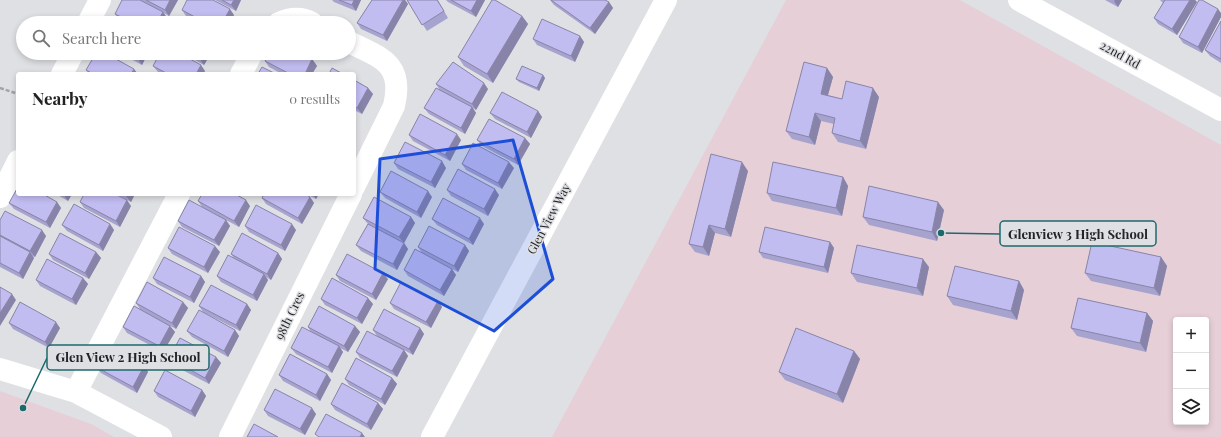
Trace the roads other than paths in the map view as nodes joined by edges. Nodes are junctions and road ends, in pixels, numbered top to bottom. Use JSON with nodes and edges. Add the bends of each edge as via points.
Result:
{"nodes":[{"id":1,"x":100,"y":0,"type":"edge"},
{"id":2,"x":666,"y":0,"type":"edge"},
{"id":3,"x":1019,"y":0,"type":"edge"},
{"id":4,"x":92,"y":16,"type":"edge"},
{"id":5,"x":356,"y":45,"type":"edge"},
{"id":6,"x":69,"y":60,"type":"edge"},
{"id":7,"x":249,"y":60,"type":"edge"},
{"id":8,"x":63,"y":72,"type":"edge"},
{"id":9,"x":243,"y":72,"type":"edge"},
{"id":10,"x":1221,"y":110,"type":"edge"},
{"id":11,"x":16,"y":165,"type":"edge"},
{"id":12,"x":356,"y":183,"type":"edge"},
{"id":13,"x":178,"y":196,"type":"edge"},
{"id":14,"x":350,"y":196,"type":"edge"},
{"id":15,"x":0,"y":197,"type":"edge"},
{"id":16,"x":0,"y":369,"type":"edge"},
{"id":17,"x":76,"y":392,"type":"junction"},
{"id":18,"x":161,"y":437,"type":"edge"},
{"id":19,"x":230,"y":437,"type":"edge"},
{"id":20,"x":432,"y":437,"type":"edge"}],
"edges":[{"from":1,"to":4,"type":"street"},
{"from":2,"to":20,"type":"street","name":"Glen View Way"},
{"from":3,"to":10,"type":"street","name":"22nd Rd"},
{"from":5,"to":12,"type":"street","via":[[378,56],[390,66],[397,80],[398,92],[394,106]]},
{"from":6,"to":8,"type":"street"},
{"from":7,"to":9,"type":"street"},
{"from":11,"to":15,"type":"street"},
{"from":13,"to":17,"type":"street"},
{"from":14,"to":19,"type":"street","name":"98th Cres"},
{"from":16,"to":17,"type":"street"},
{"from":17,"to":18,"type":"street"}]}
